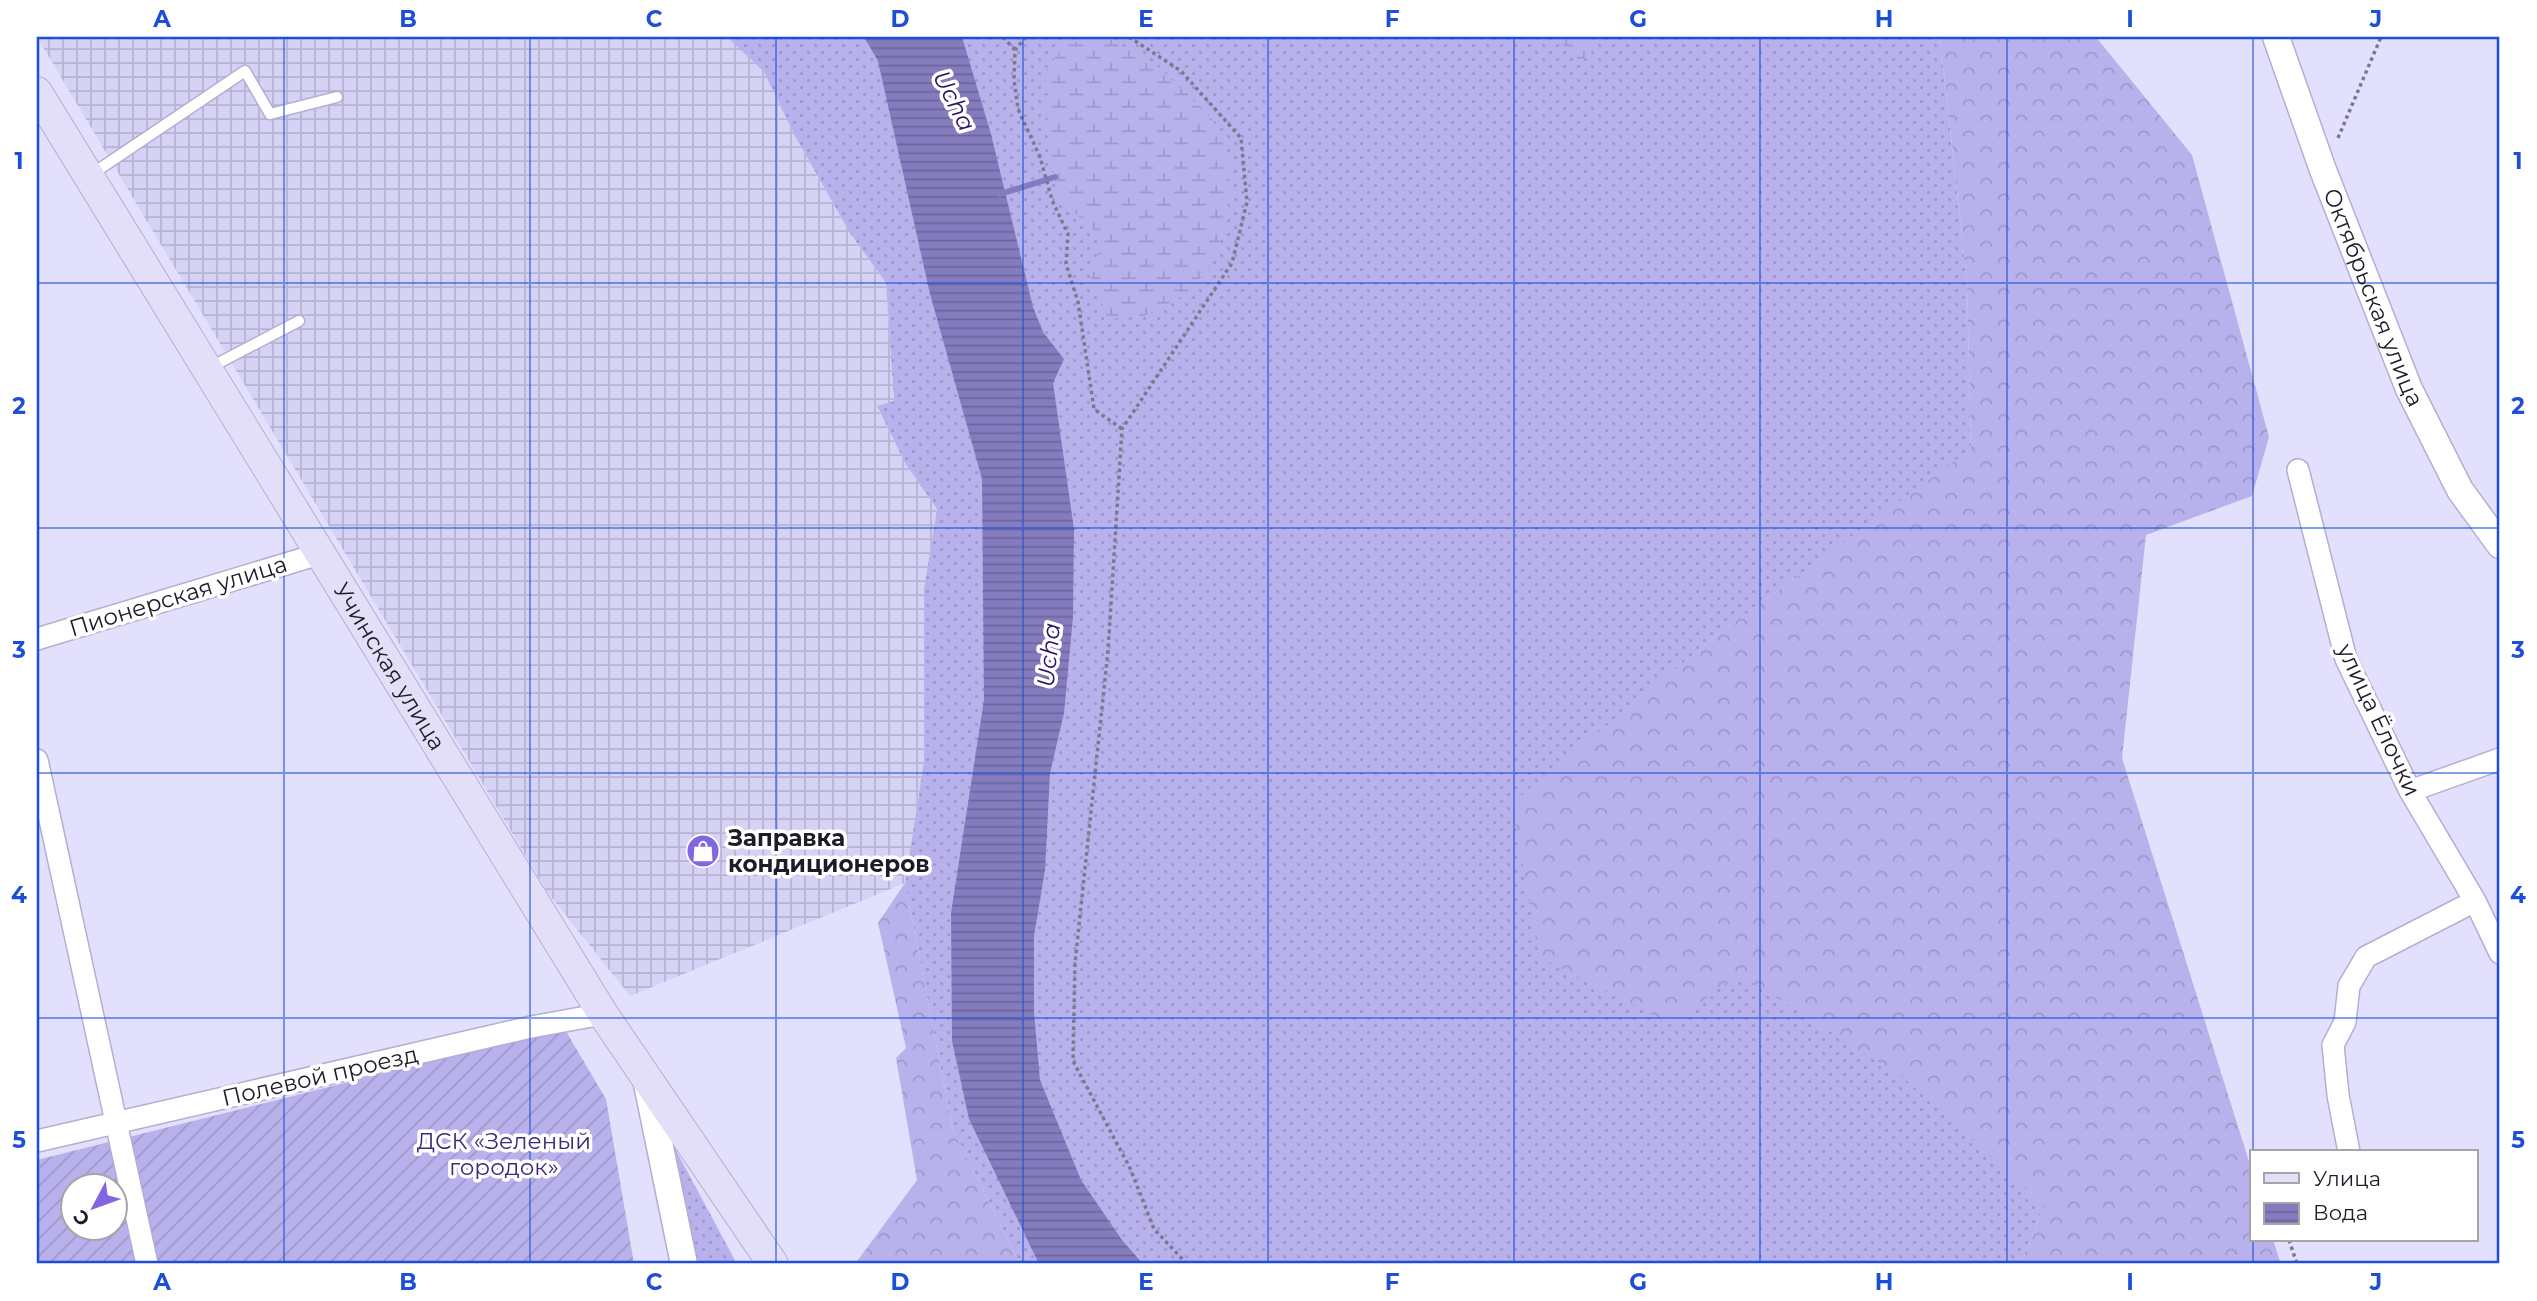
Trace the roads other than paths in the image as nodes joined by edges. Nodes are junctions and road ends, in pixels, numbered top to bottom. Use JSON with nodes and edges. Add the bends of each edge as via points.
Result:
{"nodes":[{"id":1,"x":2276,"y":37,"type":"edge"},
{"id":2,"x":37,"y":92,"type":"edge"},
{"id":3,"x":337,"y":97,"type":"dead end"},
{"id":4,"x":89,"y":176,"type":"junction"},
{"id":5,"x":299,"y":321,"type":"dead end"},
{"id":6,"x":207,"y":369,"type":"junction"},
{"id":7,"x":2298,"y":470,"type":"dead end"},
{"id":8,"x":2500,"y":545,"type":"edge"},
{"id":9,"x":319,"y":554,"type":"junction"},
{"id":10,"x":37,"y":639,"type":"edge"},
{"id":11,"x":2500,"y":759,"type":"edge"},
{"id":12,"x":37,"y":760,"type":"edge"},
{"id":13,"x":2410,"y":791,"type":"junction"},
{"id":14,"x":2475,"y":901,"type":"junction"},
{"id":15,"x":2500,"y":953,"type":"edge"},
{"id":16,"x":603,"y":1014,"type":"junction"},
{"id":17,"x":645,"y":1074,"type":"junction"},
{"id":18,"x":115,"y":1124,"type":"junction"},
{"id":19,"x":37,"y":1141,"type":"edge"},
{"id":20,"x":2349,"y":1150,"type":"edge"},
{"id":21,"x":147,"y":1264,"type":"edge"},
{"id":22,"x":684,"y":1264,"type":"edge"},
{"id":23,"x":747,"y":1264,"type":"edge"},
{"id":24,"x":773,"y":1264,"type":"edge"}],
"edges":[{"from":1,"to":8,"type":"street","name":"Октябрьская улица","via":[[2409,389],[2460,490]]},
{"from":2,"to":4,"type":"main road","name":"Учинская улица"},
{"from":3,"to":4,"type":"lane","via":[[270,114],[245,71]]},
{"from":4,"to":6,"type":"main road","name":"Учинская улица"},
{"from":5,"to":6,"type":"lane"},
{"from":6,"to":9,"type":"main road","name":"Учинская улица"},
{"from":7,"to":13,"type":"street","name":"улица Ёлочки","via":[[2346,659]]},
{"from":9,"to":10,"type":"street","name":"Пионерская улица"},
{"from":9,"to":16,"type":"main road","name":"Учинская улица"},
{"from":11,"to":13,"type":"street"},
{"from":12,"to":18,"type":"street"},
{"from":13,"to":14,"type":"street","name":"улица Ёлочки"},
{"from":14,"to":15,"type":"street","name":"улица Ёлочки"},
{"from":14,"to":20,"type":"street","via":[[2366,957],[2349,986],[2345,1022],[2333,1045]]},
{"from":16,"to":17,"type":"main road","name":"Учинская улица"},
{"from":16,"to":18,"type":"street","name":"Полевой проезд"},
{"from":17,"to":22,"type":"street","name":"Учинская улица"},
{"from":17,"to":23,"type":"main road"},
{"from":17,"to":24,"type":"main road"},
{"from":18,"to":19,"type":"street","name":"Полевой проезд"},
{"from":18,"to":21,"type":"street"}]}
